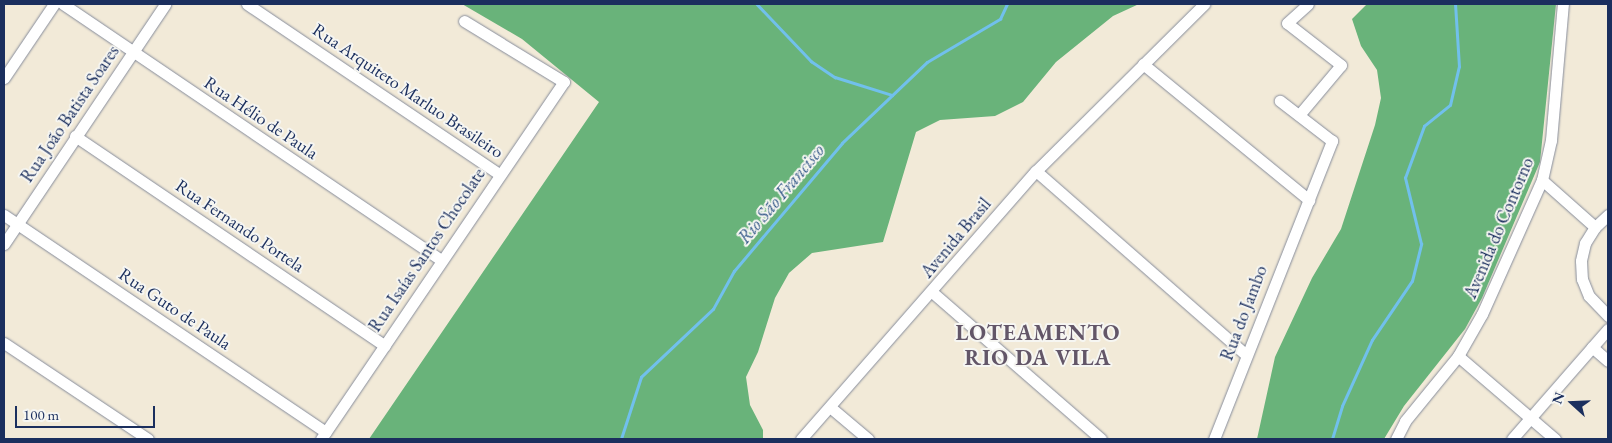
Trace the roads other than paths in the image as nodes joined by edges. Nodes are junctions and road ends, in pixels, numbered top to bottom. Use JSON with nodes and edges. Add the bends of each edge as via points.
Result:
{"nodes":[{"id":1,"x":54,"y":4,"type":"edge"},
{"id":2,"x":63,"y":4,"type":"edge"},
{"id":3,"x":165,"y":4,"type":"edge"},
{"id":4,"x":246,"y":4,"type":"edge"},
{"id":5,"x":1204,"y":4,"type":"edge"},
{"id":6,"x":1308,"y":4,"type":"edge"},
{"id":7,"x":1563,"y":4,"type":"edge"},
{"id":8,"x":464,"y":21,"type":"dead end"},
{"id":9,"x":132,"y":52,"type":"junction"},
{"id":10,"x":1143,"y":64,"type":"junction"},
{"id":11,"x":4,"y":78,"type":"edge"},
{"id":12,"x":1280,"y":102,"type":"dead end"},
{"id":13,"x":1298,"y":116,"type":"junction"},
{"id":14,"x":75,"y":136,"type":"junction"},
{"id":15,"x":1036,"y":171,"type":"junction"},
{"id":16,"x":499,"y":174,"type":"junction"},
{"id":17,"x":1542,"y":180,"type":"junction"},
{"id":18,"x":1309,"y":200,"type":"junction"},
{"id":19,"x":4,"y":215,"type":"edge"},
{"id":20,"x":1608,"y":215,"type":"edge"},
{"id":21,"x":17,"y":224,"type":"junction"},
{"id":22,"x":1595,"y":227,"type":"junction"},
{"id":23,"x":4,"y":244,"type":"edge"},
{"id":24,"x":441,"y":260,"type":"junction"},
{"id":25,"x":932,"y":292,"type":"junction"},
{"id":26,"x":1608,"y":316,"type":"edge"},
{"id":27,"x":1608,"y":329,"type":"edge"},
{"id":28,"x":4,"y":343,"type":"edge"},
{"id":29,"x":385,"y":346,"type":"junction"},
{"id":30,"x":1592,"y":347,"type":"junction"},
{"id":31,"x":1246,"y":355,"type":"junction"},
{"id":32,"x":1458,"y":356,"type":"junction"},
{"id":33,"x":1608,"y":361,"type":"edge"},
{"id":34,"x":830,"y":406,"type":"junction"},
{"id":35,"x":1529,"y":417,"type":"junction"},
{"id":36,"x":324,"y":435,"type":"edge"},
{"id":37,"x":148,"y":439,"type":"edge"},
{"id":38,"x":801,"y":439,"type":"edge"},
{"id":39,"x":868,"y":439,"type":"edge"},
{"id":40,"x":1101,"y":439,"type":"edge"},
{"id":41,"x":1214,"y":439,"type":"edge"},
{"id":42,"x":1396,"y":439,"type":"edge"},
{"id":43,"x":1512,"y":439,"type":"edge"},
{"id":44,"x":1554,"y":439,"type":"edge"}],
"edges":[{"from":1,"to":11,"type":"street"},
{"from":2,"to":9,"type":"street","name":"Rua Hélio de Paula"},
{"from":3,"to":9,"type":"street","name":"Rua João Batista Soares"},
{"from":4,"to":16,"type":"street","name":"Rua Arquiteto Marluo Brasileiro"},
{"from":5,"to":10,"type":"street","name":"Avenida Brasil"},
{"from":6,"to":13,"type":"street","via":[[1287,23],[1341,65]]},
{"from":7,"to":17,"type":"street","name":"Avenida do Contorno","via":[[1551,140]]},
{"from":8,"to":16,"type":"street","name":"Rua Isaías Santos Chocolate","via":[[564,82]]},
{"from":9,"to":14,"type":"street","name":"Rua João Batista Soares"},
{"from":9,"to":24,"type":"street","name":"Rua Hélio de Paula"},
{"from":10,"to":15,"type":"street","name":"Avenida Brasil"},
{"from":10,"to":18,"type":"street"},
{"from":12,"to":13,"type":"street"},
{"from":13,"to":18,"type":"street","name":"Rua do Jambo","via":[[1332,141]]},
{"from":14,"to":21,"type":"street","name":"Rua João Batista Soares"},
{"from":14,"to":29,"type":"street","name":"Rua Fernando Portela"},
{"from":15,"to":25,"type":"street","name":"Avenida Brasil"},
{"from":15,"to":31,"type":"street"},
{"from":16,"to":24,"type":"street","name":"Rua Isaías Santos Chocolate"},
{"from":17,"to":22,"type":"street"},
{"from":17,"to":32,"type":"street","name":"Avenida do Contorno","via":[[1482,314]]},
{"from":18,"to":31,"type":"street","name":"Rua do Jambo"},
{"from":19,"to":21,"type":"street","name":"Rua Guto de Paula"},
{"from":20,"to":22,"type":"street"},
{"from":21,"to":23,"type":"street","name":"Rua João Batista Soares"},
{"from":21,"to":36,"type":"street","name":"Rua Guto de Paula"},
{"from":22,"to":26,"type":"street","via":[[1585,243],[1582,279],[1589,296]]},
{"from":24,"to":29,"type":"street","name":"Rua Isaías Santos Chocolate"},
{"from":25,"to":34,"type":"street","name":"Avenida Brasil"},
{"from":25,"to":40,"type":"street"},
{"from":27,"to":30,"type":"street"},
{"from":28,"to":37,"type":"street"},
{"from":29,"to":36,"type":"street","name":"Rua Isaías Santos Chocolate"},
{"from":30,"to":33,"type":"street"},
{"from":30,"to":35,"type":"street"},
{"from":31,"to":41,"type":"street","name":"Rua do Jambo"},
{"from":32,"to":35,"type":"street"},
{"from":32,"to":42,"type":"street","name":"Avenida do Contorno","via":[[1411,413]]},
{"from":34,"to":38,"type":"street","name":"Avenida Brasil"},
{"from":34,"to":39,"type":"street"},
{"from":35,"to":43,"type":"street"},
{"from":35,"to":44,"type":"street"}]}
